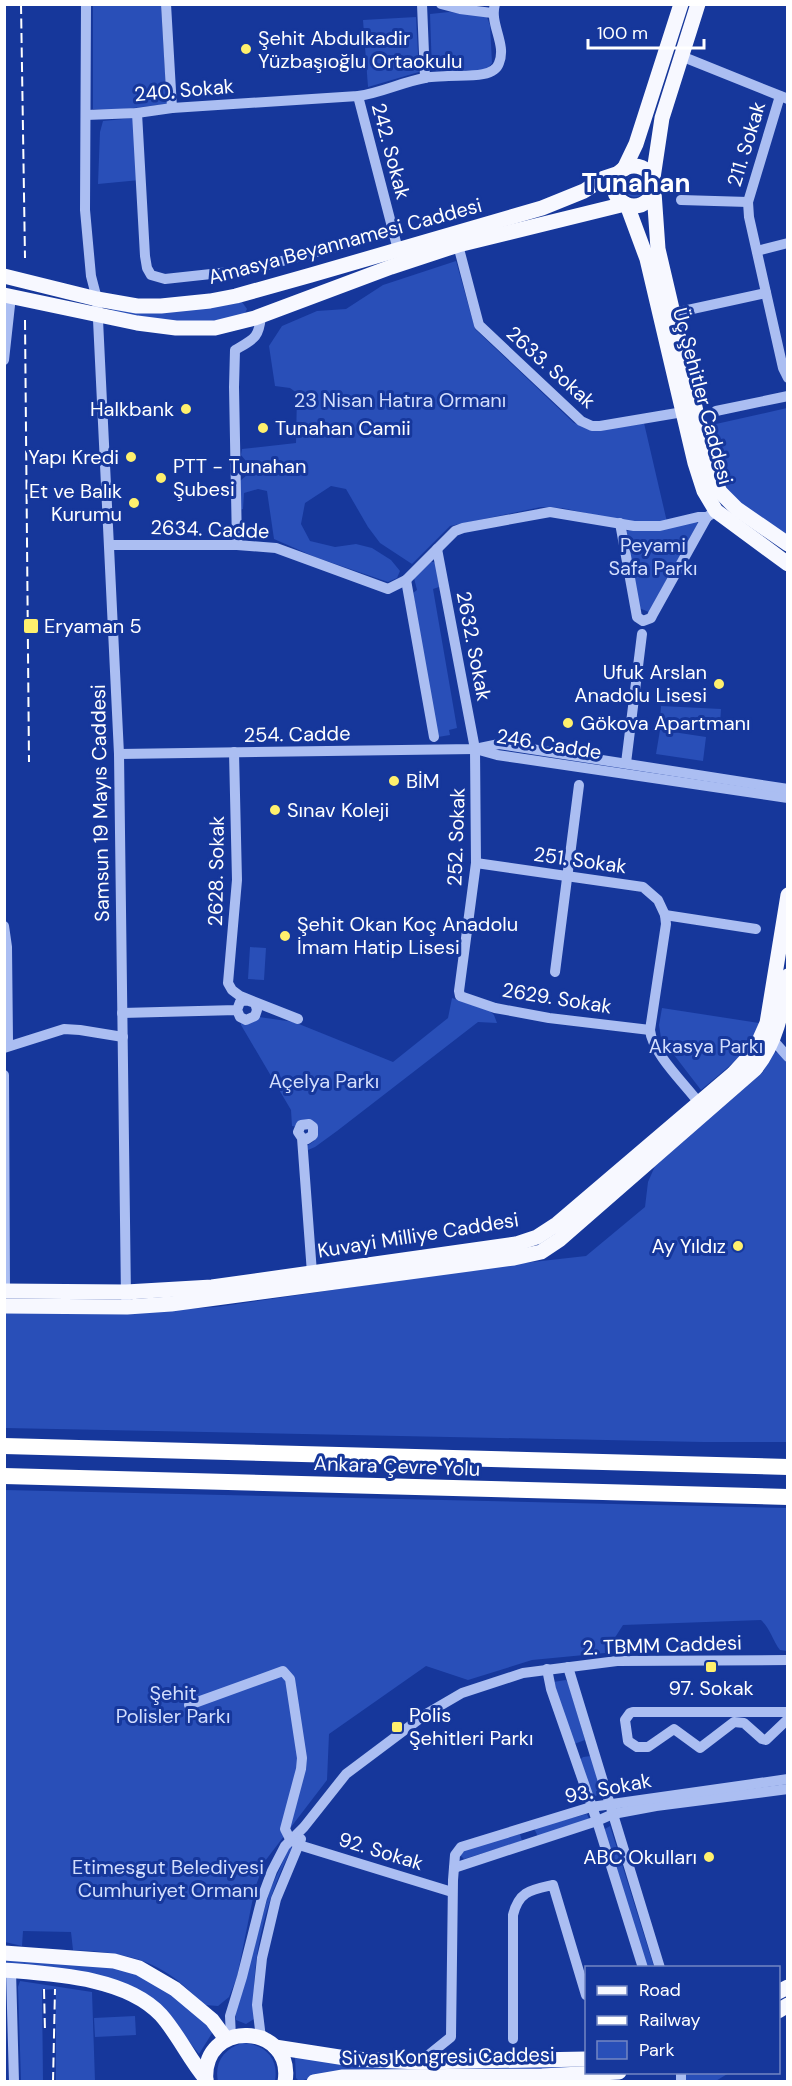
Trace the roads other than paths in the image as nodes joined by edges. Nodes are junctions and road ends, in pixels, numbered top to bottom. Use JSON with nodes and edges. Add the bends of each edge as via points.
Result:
{"nodes":[{"id":1,"x":86,"y":4,"type":"edge"},
{"id":2,"x":166,"y":4,"type":"edge"},
{"id":3,"x":422,"y":4,"type":"edge"},
{"id":4,"x":441,"y":4,"type":"edge"},
{"id":5,"x":681,"y":4,"type":"edge"},
{"id":6,"x":698,"y":4,"type":"edge"},
{"id":7,"x":493,"y":9,"type":"edge"},
{"id":8,"x":681,"y":56,"type":"junction"},
{"id":9,"x":425,"y":78,"type":"junction"},
{"id":10,"x":358,"y":96,"type":"junction"},
{"id":11,"x":784,"y":97,"type":"edge"},
{"id":12,"x":172,"y":108,"type":"junction"},
{"id":13,"x":137,"y":113,"type":"junction"},
{"id":14,"x":87,"y":115,"type":"junction"},
{"id":15,"x":622,"y":171,"type":"junction"},
{"id":16,"x":653,"y":185,"type":"junction"},
{"id":17,"x":681,"y":200,"type":"dead end"},
{"id":18,"x":748,"y":202,"type":"junction"},
{"id":19,"x":626,"y":204,"type":"junction"},
{"id":20,"x":393,"y":232,"type":"junction"},
{"id":21,"x":788,"y":243,"type":"edge"},
{"id":22,"x":458,"y":245,"type":"junction"},
{"id":23,"x":398,"y":250,"type":"junction"},
{"id":24,"x":757,"y":251,"type":"junction"},
{"id":25,"x":248,"y":270,"type":"junction"},
{"id":26,"x":4,"y":276,"type":"edge"},
{"id":27,"x":255,"y":291,"type":"junction"},
{"id":28,"x":766,"y":293,"type":"junction"},
{"id":29,"x":8,"y":295,"type":"edge"},
{"id":30,"x":97,"y":299,"type":"junction"},
{"id":31,"x":674,"y":313,"type":"junction"},
{"id":32,"x":98,"y":315,"type":"junction"},
{"id":33,"x":260,"y":316,"type":"junction"},
{"id":34,"x":4,"y":360,"type":"edge"},
{"id":35,"x":788,"y":378,"type":"edge"},
{"id":36,"x":788,"y":396,"type":"edge"},
{"id":37,"x":716,"y":411,"type":"dead end"},
{"id":38,"x":683,"y":412,"type":"junction"},
{"id":39,"x":712,"y":514,"type":"junction"},
{"id":40,"x":620,"y":523,"type":"junction"},
{"id":41,"x":788,"y":544,"type":"edge"},
{"id":42,"x":110,"y":545,"type":"junction"},
{"id":43,"x":237,"y":545,"type":"junction"},
{"id":44,"x":437,"y":549,"type":"junction"},
{"id":45,"x":788,"y":564,"type":"edge"},
{"id":46,"x":406,"y":580,"type":"junction"},
{"id":47,"x":642,"y":634,"type":"dead end"},
{"id":48,"x":434,"y":737,"type":"dead end"},
{"id":49,"x":475,"y":749,"type":"junction"},
{"id":50,"x":234,"y":752,"type":"junction"},
{"id":51,"x":119,"y":754,"type":"junction"},
{"id":52,"x":626,"y":763,"type":"junction"},
{"id":53,"x":579,"y":785,"type":"dead end"},
{"id":54,"x":788,"y":789,"type":"edge"},
{"id":55,"x":788,"y":798,"type":"edge"},
{"id":56,"x":476,"y":863,"type":"junction"},
{"id":57,"x":568,"y":876,"type":"junction"},
{"id":58,"x":788,"y":895,"type":"edge"},
{"id":59,"x":665,"y":915,"type":"junction"},
{"id":60,"x":4,"y":926,"type":"edge"},
{"id":61,"x":756,"y":929,"type":"dead end"},
{"id":62,"x":555,"y":972,"type":"dead end"},
{"id":63,"x":787,"y":978,"type":"edge"},
{"id":64,"x":460,"y":996,"type":"joint"},
{"id":65,"x":252,"y":1001,"type":"junction"},
{"id":66,"x":237,"y":1010,"type":"junction"},
{"id":67,"x":122,"y":1013,"type":"junction"},
{"id":68,"x":298,"y":1019,"type":"dead end"},
{"id":69,"x":650,"y":1030,"type":"junction"},
{"id":70,"x":123,"y":1037,"type":"junction"},
{"id":71,"x":773,"y":1040,"type":"junction"},
{"id":72,"x":6,"y":1047,"type":"edge"},
{"id":73,"x":788,"y":1057,"type":"edge"},
{"id":74,"x":5,"y":1077,"type":"edge"},
{"id":75,"x":5,"y":1101,"type":"edge"},
{"id":76,"x":699,"y":1103,"type":"junction"},
{"id":77,"x":302,"y":1138,"type":"dead end"},
{"id":78,"x":618,"y":1180,"type":"junction"},
{"id":79,"x":5,"y":1233,"type":"edge"},
{"id":80,"x":312,"y":1273,"type":"junction"},
{"id":81,"x":5,"y":1291,"type":"edge"},
{"id":82,"x":126,"y":1300,"type":"junction"},
{"id":83,"x":4,"y":1306,"type":"edge"},
{"id":84,"x":4,"y":1446,"type":"edge"},
{"id":85,"x":788,"y":1467,"type":"edge"},
{"id":86,"x":4,"y":1476,"type":"edge"},
{"id":87,"x":788,"y":1497,"type":"edge"},
{"id":88,"x":788,"y":1660,"type":"edge"},
{"id":89,"x":568,"y":1667,"type":"junction"},
{"id":90,"x":547,"y":1669,"type":"junction"},
{"id":91,"x":189,"y":1705,"type":"dead end"},
{"id":92,"x":788,"y":1712,"type":"edge"},
{"id":93,"x":788,"y":1719,"type":"edge"},
{"id":94,"x":788,"y":1779,"type":"edge"},
{"id":95,"x":754,"y":1788,"type":"junction"},
{"id":96,"x":788,"y":1789,"type":"edge"},
{"id":97,"x":591,"y":1807,"type":"junction"},
{"id":98,"x":612,"y":1809,"type":"junction"},
{"id":99,"x":597,"y":1821,"type":"junction"},
{"id":100,"x":523,"y":1828,"type":"junction"},
{"id":101,"x":295,"y":1842,"type":"junction"},
{"id":102,"x":528,"y":1843,"type":"junction"},
{"id":103,"x":454,"y":1868,"type":"junction"},
{"id":104,"x":452,"y":1892,"type":"junction"},
{"id":105,"x":4,"y":1953,"type":"edge"},
{"id":106,"x":642,"y":1966,"type":"edge"},
{"id":107,"x":659,"y":1966,"type":"edge"},
{"id":108,"x":8,"y":1970,"type":"edge"},
{"id":109,"x":585,"y":1992,"type":"edge"},
{"id":110,"x":229,"y":2038,"type":"junction"},
{"id":111,"x":261,"y":2038,"type":"junction"},
{"id":112,"x":513,"y":2039,"type":"dead end"},
{"id":113,"x":275,"y":2047,"type":"junction"},
{"id":114,"x":585,"y":2059,"type":"edge"},
{"id":115,"x":419,"y":2062,"type":"junction"},
{"id":116,"x":593,"y":2074,"type":"edge"},
{"id":117,"x":206,"y":2080,"type":"edge"},
{"id":118,"x":14,"y":2082,"type":"edge"},
{"id":119,"x":285,"y":2082,"type":"edge"},
{"id":120,"x":314,"y":2082,"type":"edge"}],
"edges":[{"from":1,"to":14,"type":"street","name":"Samsun 19 Mayıs Caddesi"},
{"from":2,"to":12,"type":"street"},
{"from":3,"to":9,"type":"street"},
{"from":4,"to":7,"type":"street","via":[[460,9]]},
{"from":5,"to":15,"type":"main road","via":[[636,144]]},
{"from":6,"to":8,"type":"main road","name":"Üç Şehitler Caddesi"},
{"from":7,"to":9,"type":"street","name":"240. Sokak","via":[[502,51],[498,68],[488,73]]},
{"from":8,"to":11,"type":"street"},
{"from":8,"to":16,"type":"main road","name":"Üç Şehitler Caddesi","via":[[662,118]]},
{"from":9,"to":10,"type":"street","name":"240. Sokak"},
{"from":10,"to":12,"type":"street","name":"240. Sokak"},
{"from":10,"to":20,"type":"street","name":"242. Sokak"},
{"from":11,"to":18,"type":"street","name":"211. Sokak"},
{"from":12,"to":13,"type":"street","name":"240. Sokak"},
{"from":13,"to":14,"type":"street","name":"240. Sokak"},
{"from":13,"to":25,"type":"street","via":[[145,256],[151,275],[165,279]]},
{"from":14,"to":30,"type":"street","name":"Samsun 19 Mayıs Caddesi","via":[[85,210]]},
{"from":15,"to":16,"type":"main road","via":[[637,166],[649,172]]},
{"from":15,"to":19,"type":"main road","via":[[616,179],[615,191]]},
{"from":15,"to":23,"type":"main road","name":"Amasya Beyannamesi Caddesi","via":[[542,208]]},
{"from":16,"to":19,"type":"main road","via":[[646,202]]},
{"from":16,"to":31,"type":"main road","name":"Üç Şehitler Caddesi","via":[[658,249]]},
{"from":17,"to":18,"type":"street"},
{"from":18,"to":24,"type":"street","name":"211. Sokak"},
{"from":19,"to":22,"type":"main road","name":"Amasya Beyannamesi Caddesi"},
{"from":19,"to":38,"type":"main road","name":"Üç Şehitler Caddesi","via":[[647,260]]},
{"from":20,"to":23,"type":"street","name":"242. Sokak"},
{"from":20,"to":25,"type":"street"},
{"from":21,"to":24,"type":"street"},
{"from":22,"to":33,"type":"main road","name":"Amasya Beyannamesi Caddesi"},
{"from":22,"to":38,"type":"street","name":"2633. Sokak","via":[[479,326],[580,421],[600,426]]},
{"from":23,"to":27,"type":"main road","name":"Amasya Beyannamesi Caddesi"},
{"from":24,"to":28,"type":"street","name":"211. Sokak"},
{"from":25,"to":27,"type":"street"},
{"from":26,"to":30,"type":"main road","name":"Amasya Beyannamesi Caddesi"},
{"from":27,"to":30,"type":"main road","name":"Amasya Beyannamesi Caddesi","via":[[161,306]]},
{"from":27,"to":33,"type":"main road","via":[[267,299]]},
{"from":28,"to":31,"type":"street"},
{"from":28,"to":35,"type":"street","name":"211. Sokak"},
{"from":29,"to":32,"type":"main road","name":"Amasya Beyannamesi Caddesi"},
{"from":29,"to":34,"type":"street"},
{"from":30,"to":32,"type":"street","name":"Samsun 19 Mayıs Caddesi"},
{"from":31,"to":41,"type":"main road","name":"Üç Şehitler Caddesi","via":[[710,467],[720,492],[737,509]]},
{"from":32,"to":33,"type":"main road","name":"Amasya Beyannamesi Caddesi","via":[[194,329],[215,328]]},
{"from":32,"to":42,"type":"street","name":"Samsun 19 Mayıs Caddesi"},
{"from":33,"to":43,"type":"street","via":[[260,329],[254,339],[236,350]]},
{"from":36,"to":37,"type":"street"},
{"from":38,"to":39,"type":"main road","name":"Üç Şehitler Caddesi"},
{"from":39,"to":40,"type":"street","via":[[660,526]]},
{"from":39,"to":40,"type":"street","via":[[654,614],[643,621],[637,617]]},
{"from":39,"to":45,"type":"main road","name":"Üç Şehitler Caddesi"},
{"from":40,"to":44,"type":"street","via":[[563,513],[538,513],[459,529]]},
{"from":42,"to":43,"type":"street","name":"2634. Cadde"},
{"from":42,"to":51,"type":"street","name":"Samsun 19 Mayıs Caddesi"},
{"from":43,"to":46,"type":"street","name":"2634. Cadde","via":[[276,548],[386,589]]},
{"from":44,"to":46,"type":"street"},
{"from":44,"to":49,"type":"street","name":"2632. Sokak"},
{"from":46,"to":48,"type":"street"},
{"from":47,"to":52,"type":"street"},
{"from":49,"to":50,"type":"street","name":"254. Cadde"},
{"from":49,"to":52,"type":"street","name":"246. Cadde","via":[[499,744]]},
{"from":49,"to":55,"type":"street","name":"246. Cadde"},
{"from":49,"to":56,"type":"street","name":"252. Sokak"},
{"from":50,"to":51,"type":"street","name":"254. Cadde"},
{"from":50,"to":65,"type":"street","name":"2628. Sokak","via":[[237,880],[228,983],[231,990]]},
{"from":51,"to":67,"type":"street","name":"Samsun 19 Mayıs Caddesi"},
{"from":52,"to":54,"type":"street","name":"246. Cadde"},
{"from":53,"to":57,"type":"street"},
{"from":56,"to":57,"type":"street","name":"251. Sokak"},
{"from":56,"to":64,"type":"street","name":"252. Sokak"},
{"from":57,"to":59,"type":"street","name":"251. Sokak","via":[[644,887],[658,900]]},
{"from":57,"to":62,"type":"street"},
{"from":58,"to":76,"type":"main road","name":"Kuvayi Milliye Caddesi","via":[[764,1030],[746,1062]]},
{"from":59,"to":61,"type":"street"},
{"from":59,"to":69,"type":"street"},
{"from":60,"to":72,"type":"street"},
{"from":63,"to":71,"type":"main road","name":"Kuvayi Milliye Caddesi"},
{"from":64,"to":69,"type":"street","name":"2629. Sokak","via":[[495,1008],[549,1018]]},
{"from":65,"to":66,"type":"street","via":[[243,1000]]},
{"from":65,"to":66,"type":"street","via":[[257,1010],[252,1018],[243,1019]]},
{"from":65,"to":68,"type":"street"},
{"from":66,"to":67,"type":"street"},
{"from":67,"to":70,"type":"street","name":"Samsun 19 Mayıs Caddesi"},
{"from":69,"to":76,"type":"street","via":[[652,1042]]},
{"from":70,"to":72,"type":"street","via":[[64,1029]]},
{"from":70,"to":82,"type":"street","name":"Samsun 19 Mayıs Caddesi"},
{"from":71,"to":73,"type":"street"},
{"from":71,"to":78,"type":"main road","name":"Kuvayi Milliye Caddesi","via":[[749,1074]]},
{"from":74,"to":75,"type":"street"},
{"from":75,"to":79,"type":"street"},
{"from":76,"to":78,"type":"main road","name":"Kuvayi Milliye Caddesi"},
{"from":77,"to":80,"type":"street"},
{"from":78,"to":80,"type":"main road","name":"Kuvayi Milliye Caddesi","via":[[530,1240]]},
{"from":78,"to":82,"type":"main road","name":"Kuvayi Milliye Caddesi","via":[[559,1240],[525,1256],[206,1301]]},
{"from":79,"to":81,"type":"street"},
{"from":80,"to":82,"type":"main road","name":"Kuvayi Milliye Caddesi"},
{"from":81,"to":82,"type":"main road","name":"Kuvayi Milliye Caddesi"},
{"from":82,"to":83,"type":"main road","name":"Kuvayi Milliye Caddesi"},
{"from":84,"to":85,"type":"highway","name":"Ankara Çevre Yolu"},
{"from":86,"to":87,"type":"highway","name":"Ankara Çevre Yolu"},
{"from":88,"to":89,"type":"street","name":"2. TBMM Caddesi","via":[[617,1661]]},
{"from":89,"to":90,"type":"street","name":"2. TBMM Caddesi"},
{"from":89,"to":98,"type":"street"},
{"from":90,"to":97,"type":"street"},
{"from":90,"to":101,"type":"street","name":"2. TBMM Caddesi","via":[[481,1686],[426,1714],[346,1774]]},
{"from":91,"to":101,"type":"street","via":[[283,1671],[288,1676],[302,1758],[285,1829]]},
{"from":92,"to":93,"type":"street","via":[[633,1712],[625,1720],[628,1741],[633,1746],[648,1747],[674,1729],[700,1748],[734,1722],[744,1723],[766,1740]]},
{"from":94,"to":95,"type":"street","name":"93. Sokak"},
{"from":95,"to":96,"type":"street","name":"93. Sokak"},
{"from":95,"to":98,"type":"street","name":"93. Sokak"},
{"from":97,"to":98,"type":"street","name":"93. Sokak"},
{"from":97,"to":99,"type":"street"},
{"from":97,"to":100,"type":"street","name":"93. Sokak"},
{"from":98,"to":99,"type":"street","name":"93. Sokak"},
{"from":98,"to":107,"type":"street"},
{"from":99,"to":102,"type":"street","name":"93. Sokak"},
{"from":99,"to":106,"type":"street"},
{"from":100,"to":102,"type":"street"},
{"from":100,"to":103,"type":"street","name":"93. Sokak","via":[[461,1847]]},
{"from":101,"to":104,"type":"street","name":"92. Sokak"},
{"from":101,"to":110,"type":"street","name":"2. TBMM Caddesi","via":[[272,1871],[262,1898],[230,2016]]},
{"from":101,"to":111,"type":"street","name":"2. TBMM Caddesi","via":[[262,1958],[257,2005]]},
{"from":102,"to":103,"type":"street","name":"93. Sokak"},
{"from":103,"to":104,"type":"street","name":"93. Sokak"},
{"from":104,"to":115,"type":"street","name":"93. Sokak","via":[[451,2037]]},
{"from":105,"to":110,"type":"main road","via":[[114,1961],[140,1968],[175,1989]]},
{"from":108,"to":117,"type":"main road","via":[[89,1981],[135,1995],[160,2015]]},
{"from":108,"to":118,"type":"street"},
{"from":109,"to":112,"type":"street","via":[[553,1885],[527,1893],[517,1902],[513,1916]]},
{"from":110,"to":111,"type":"main road","via":[[247,2034]]},
{"from":110,"to":117,"type":"main road","via":[[210,2056]]},
{"from":111,"to":113,"type":"main road"},
{"from":113,"to":115,"type":"main road","name":"Sivas Kongresi Caddesi","via":[[352,2059]]},
{"from":113,"to":119,"type":"main road","via":[[284,2066]]},
{"from":114,"to":115,"type":"main road","name":"Sivas Kongresi Caddesi"},
{"from":116,"to":120,"type":"main road","name":"Sivas Kongresi Caddesi","via":[[343,2077]]}]}
